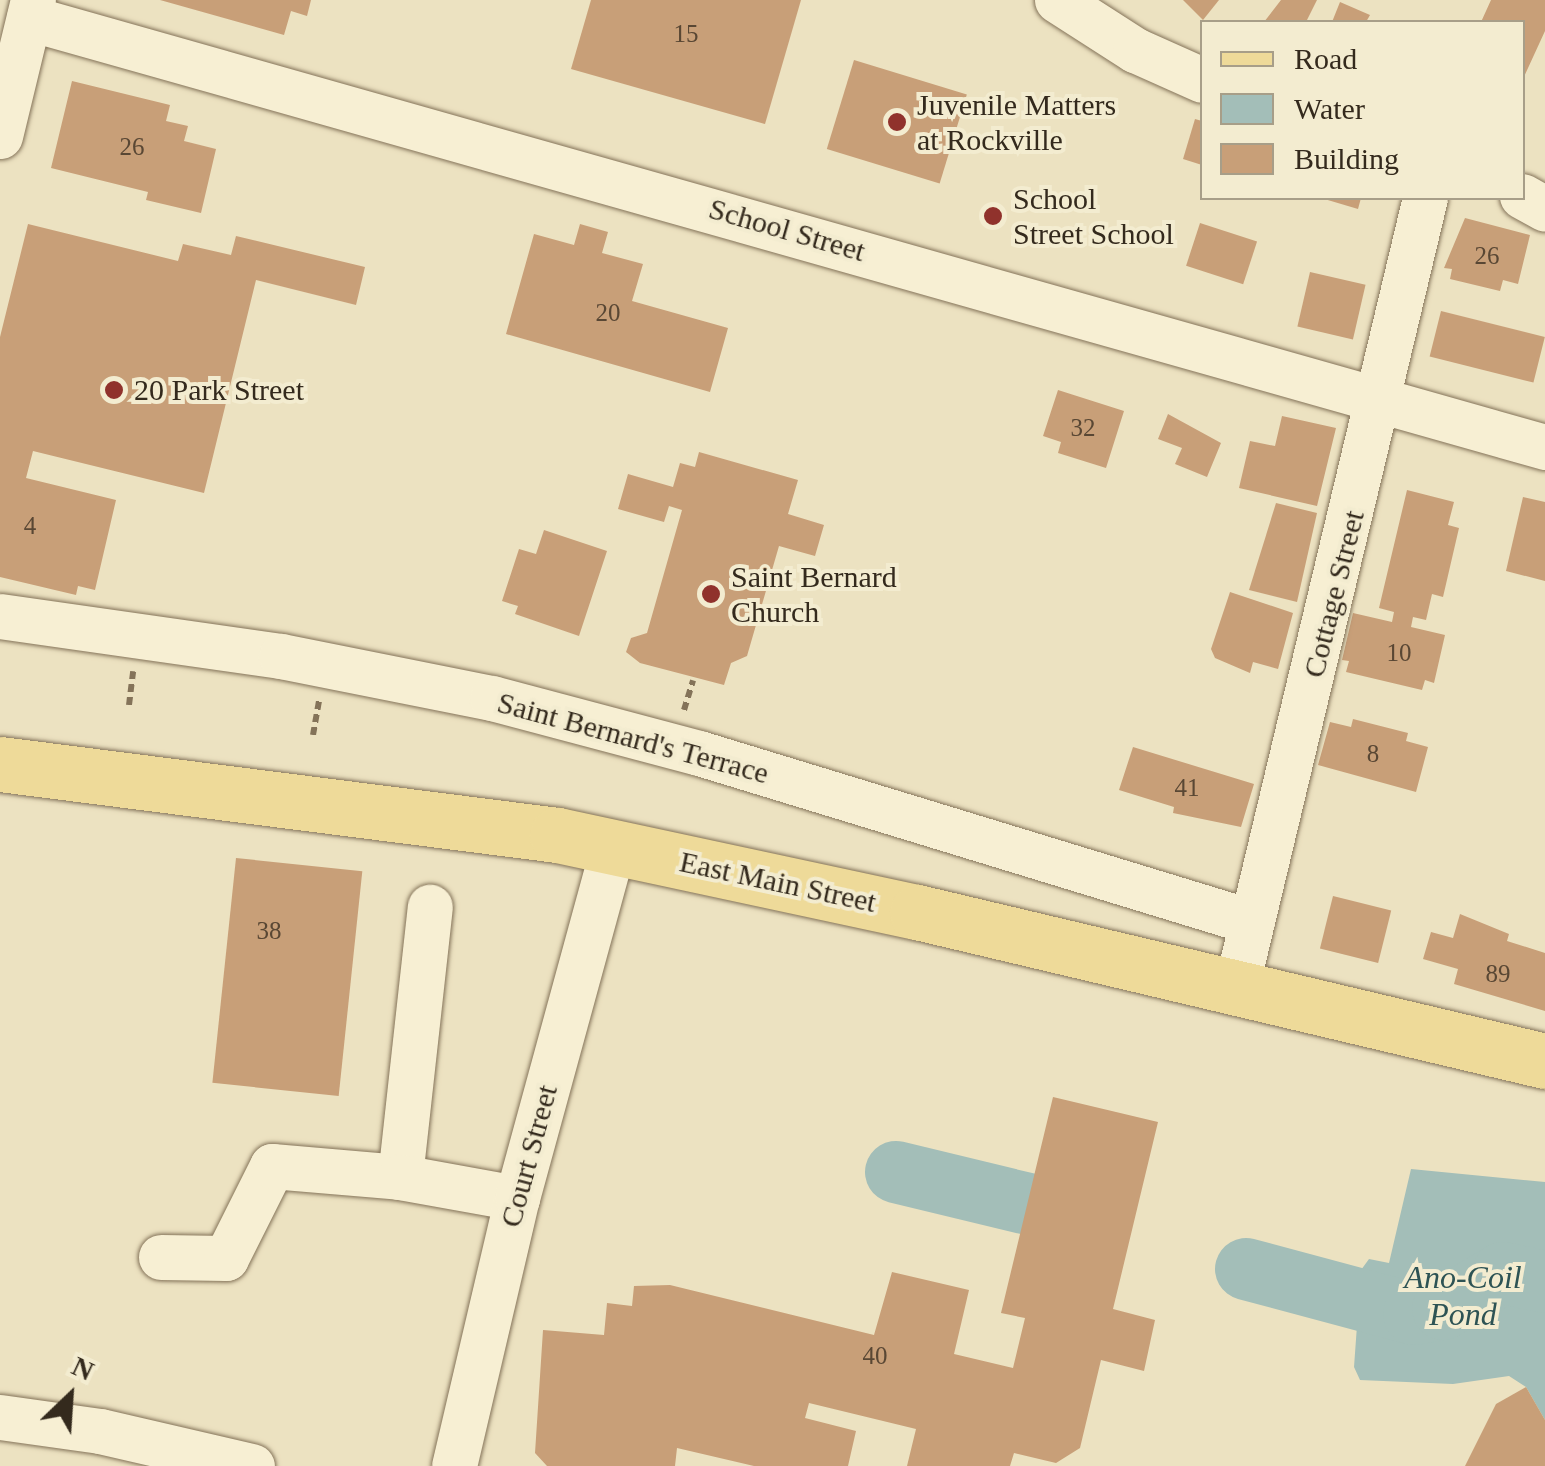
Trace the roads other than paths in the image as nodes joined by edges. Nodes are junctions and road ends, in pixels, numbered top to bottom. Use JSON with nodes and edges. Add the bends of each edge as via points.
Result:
{"nodes":[{"id":1,"x":1058,"y":0,"type":"edge"},
{"id":2,"x":31,"y":9,"type":"edge"},
{"id":3,"x":1108,"y":14,"type":"edge"},
{"id":4,"x":1200,"y":79,"type":"edge"},
{"id":5,"x":0,"y":136,"type":"edge"},
{"id":6,"x":1425,"y":200,"type":"edge"},
{"id":7,"x":1380,"y":400,"type":"junction"},
{"id":8,"x":1545,"y":447,"type":"edge"},
{"id":9,"x":0,"y":616,"type":"edge"},
{"id":10,"x":0,"y":764,"type":"edge"},
{"id":11,"x":612,"y":847,"type":"junction"},
{"id":12,"x":430,"y":907,"type":"dead end"},
{"id":13,"x":1252,"y":922,"type":"junction"},
{"id":14,"x":1236,"y":988,"type":"junction"},
{"id":15,"x":1545,"y":1062,"type":"edge"},
{"id":16,"x":400,"y":1177,"type":"junction"},
{"id":17,"x":517,"y":1198,"type":"junction"},
{"id":18,"x":161,"y":1257,"type":"dead end"},
{"id":19,"x":0,"y":1417,"type":"edge"},
{"id":20,"x":252,"y":1466,"type":"edge"},
{"id":21,"x":454,"y":1466,"type":"edge"}],
"edges":[{"from":1,"to":3,"type":"street"},
{"from":2,"to":5,"type":"street"},
{"from":2,"to":7,"type":"street","name":"School Street"},
{"from":3,"to":4,"type":"street"},
{"from":6,"to":7,"type":"street","name":"Cottage Street"},
{"from":7,"to":8,"type":"street","name":"School Street"},
{"from":7,"to":13,"type":"street","name":"Cottage Street"},
{"from":9,"to":13,"type":"street","name":"Saint Bernard's Terrace","via":[[281,656],[492,698],[699,753]]},
{"from":10,"to":11,"type":"main road","name":"East Main Street","via":[[476,822]]},
{"from":11,"to":14,"type":"main road","name":"East Main Street"},
{"from":11,"to":17,"type":"street","name":"Court Street"},
{"from":12,"to":16,"type":"street"},
{"from":13,"to":14,"type":"street","name":"Cottage Street"},
{"from":14,"to":15,"type":"main road","name":"East Main Street"},
{"from":16,"to":17,"type":"street"},
{"from":16,"to":18,"type":"street","via":[[272,1166],[226,1258]]},
{"from":17,"to":21,"type":"street","name":"Court Street"},
{"from":19,"to":20,"type":"street","via":[[100,1431]]}]}
